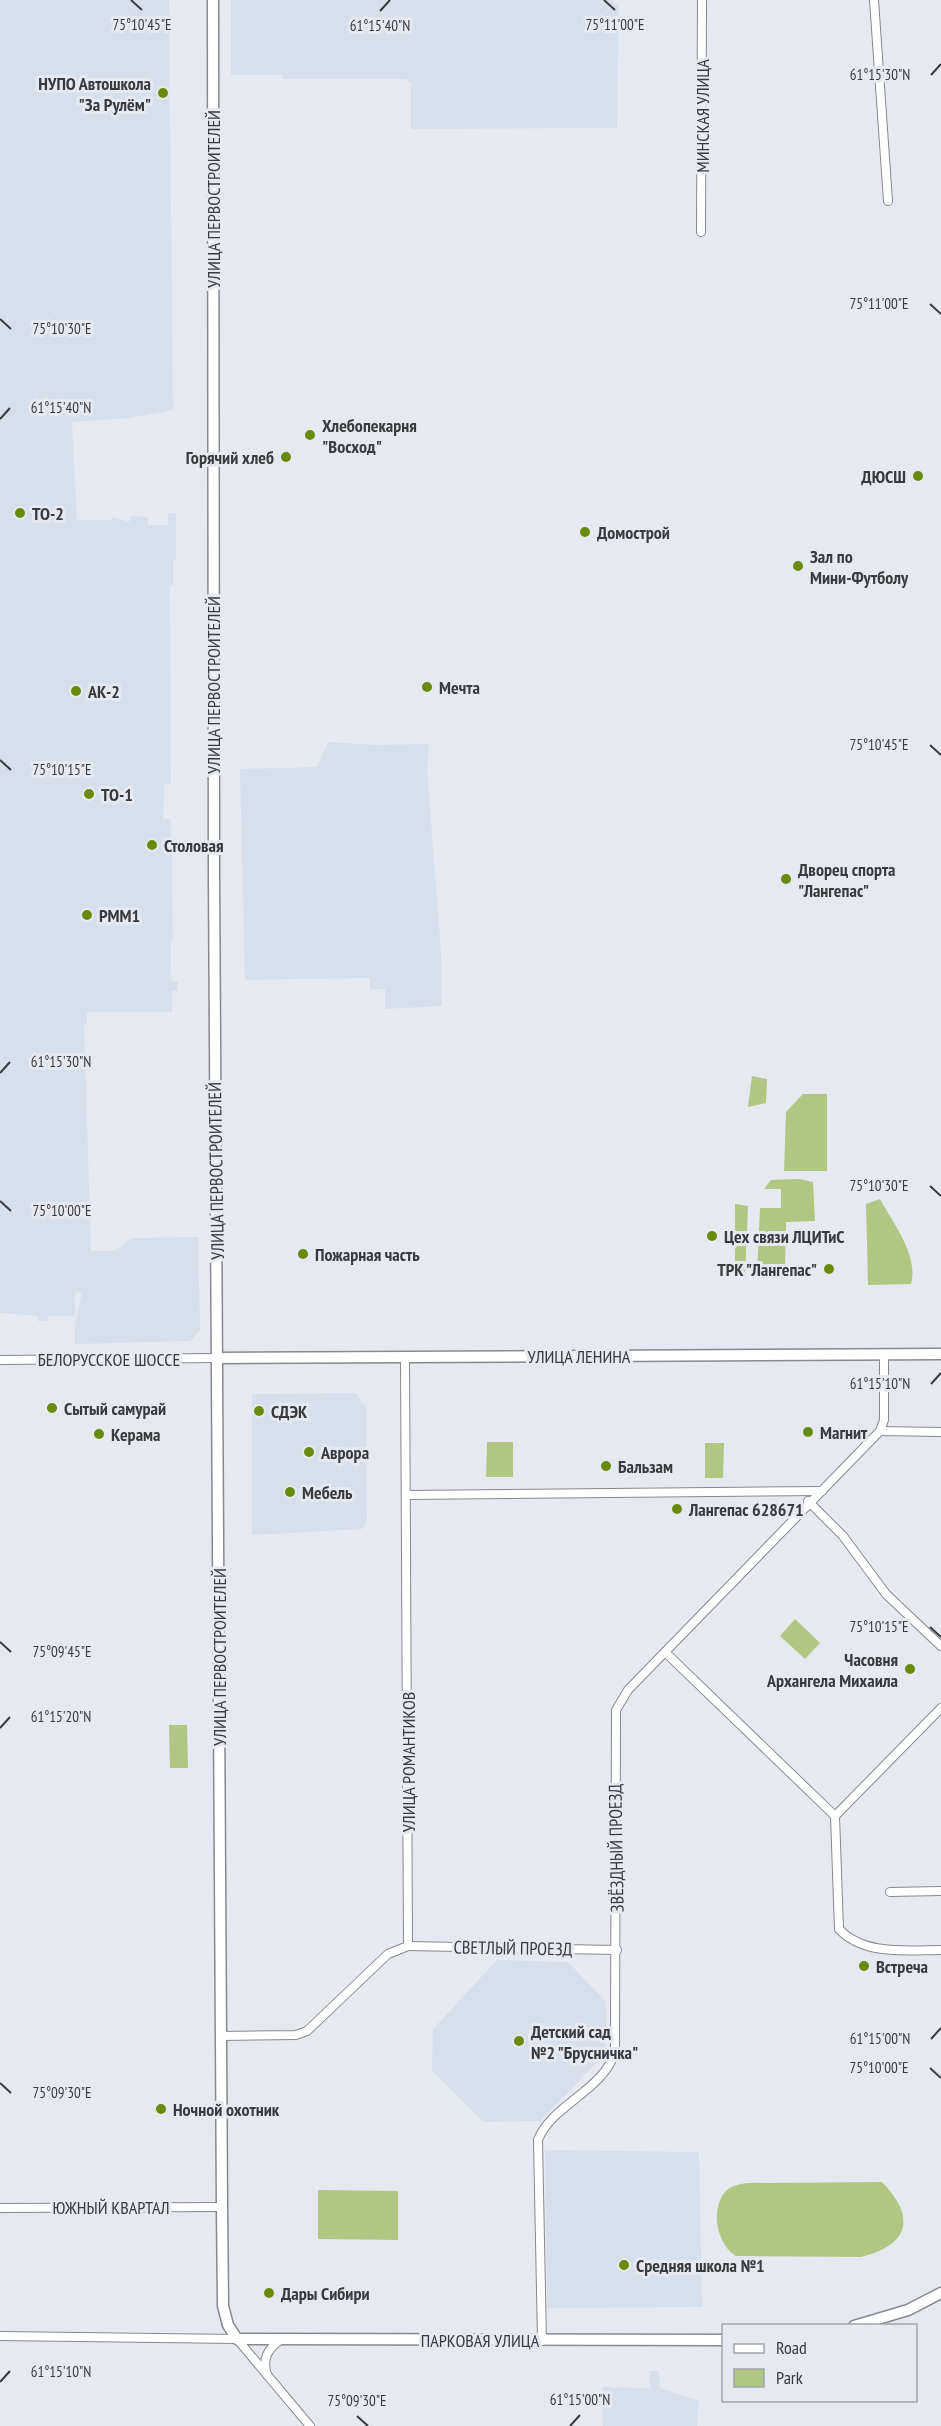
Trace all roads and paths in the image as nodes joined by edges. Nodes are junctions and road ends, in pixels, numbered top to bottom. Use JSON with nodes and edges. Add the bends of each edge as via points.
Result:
{"nodes":[{"id":1,"x":213,"y":0,"type":"edge"},
{"id":2,"x":702,"y":0,"type":"edge"},
{"id":3,"x":874,"y":0,"type":"edge"},
{"id":4,"x":888,"y":201,"type":"dead end"},
{"id":5,"x":701,"y":232,"type":"dead end"},
{"id":6,"x":941,"y":1353,"type":"edge"},
{"id":7,"x":884,"y":1354,"type":"junction"},
{"id":8,"x":405,"y":1357,"type":"junction"},
{"id":9,"x":218,"y":1358,"type":"junction"},
{"id":10,"x":0,"y":1360,"type":"edge"},
{"id":11,"x":880,"y":1431,"type":"junction"},
{"id":12,"x":941,"y":1432,"type":"edge"},
{"id":13,"x":807,"y":1491,"type":"junction"},
{"id":14,"x":822,"y":1491,"type":"junction"},
{"id":15,"x":406,"y":1495,"type":"junction"},
{"id":16,"x":809,"y":1504,"type":"junction"},
{"id":17,"x":941,"y":1646,"type":"edge"},
{"id":18,"x":665,"y":1652,"type":"junction"},
{"id":19,"x":941,"y":1708,"type":"edge"},
{"id":20,"x":835,"y":1816,"type":"junction"},
{"id":21,"x":941,"y":1891,"type":"edge"},
{"id":22,"x":890,"y":1892,"type":"dead end"},
{"id":23,"x":408,"y":1946,"type":"junction"},
{"id":24,"x":617,"y":1950,"type":"junction"},
{"id":25,"x":941,"y":1950,"type":"edge"},
{"id":26,"x":221,"y":2036,"type":"junction"},
{"id":27,"x":222,"y":2207,"type":"junction"},
{"id":28,"x":0,"y":2208,"type":"edge"},
{"id":29,"x":941,"y":2293,"type":"edge"},
{"id":30,"x":859,"y":2324,"type":"edge"},
{"id":31,"x":0,"y":2336,"type":"edge"},
{"id":32,"x":237,"y":2339,"type":"junction"},
{"id":33,"x":280,"y":2340,"type":"junction"},
{"id":34,"x":722,"y":2340,"type":"edge"},
{"id":35,"x":542,"y":2341,"type":"junction"},
{"id":36,"x":268,"y":2378,"type":"junction"},
{"id":37,"x":310,"y":2426,"type":"edge"}],
"edges":[{"from":1,"to":9,"type":"street","name":"УЛИЦА ПЕРВОСТРОИТЕЛЕЙ"},
{"from":2,"to":5,"type":"street","name":"МИНСКАЯ УЛИЦА"},
{"from":3,"to":4,"type":"street"},
{"from":6,"to":7,"type":"street","name":"УЛИЦА ЛЕНИНА"},
{"from":7,"to":8,"type":"street","name":"УЛИЦА ЛЕНИНА"},
{"from":7,"to":11,"type":"street","via":[[884,1420]]},
{"from":8,"to":9,"type":"street","name":"УЛИЦА ЛЕНИНА"},
{"from":8,"to":15,"type":"street","name":"УЛИЦА РОМАНТИКОВ"},
{"from":9,"to":10,"type":"street","name":"БЕЛОРУССКОЕ ШОССЕ"},
{"from":9,"to":26,"type":"street","name":"УЛИЦА ПЕРВОСТРОИТЕЛЕЙ"},
{"from":11,"to":12,"type":"street"},
{"from":11,"to":14,"type":"street","name":"ЗВЁЗДНЫЙ ПРОЕЗД"},
{"from":13,"to":14,"type":"street"},
{"from":13,"to":15,"type":"street"},
{"from":13,"to":16,"type":"street"},
{"from":14,"to":16,"type":"street","name":"ЗВЁЗДНЫЙ ПРОЕЗД"},
{"from":15,"to":23,"type":"street","name":"УЛИЦА РОМАНТИКОВ"},
{"from":16,"to":17,"type":"street","via":[[843,1536],[886,1594]]},
{"from":16,"to":18,"type":"street","name":"ЗВЁЗДНЫЙ ПРОЕЗД"},
{"from":18,"to":20,"type":"street"},
{"from":18,"to":24,"type":"street","name":"ЗВЁЗДНЫЙ ПРОЕЗД","via":[[620,1699],[616,1710]]},
{"from":19,"to":20,"type":"street"},
{"from":20,"to":25,"type":"street","via":[[839,1929],[879,1949]]},
{"from":21,"to":22,"type":"street"},
{"from":23,"to":24,"type":"street","name":"СВЕТЛЫЙ ПРОЕЗД"},
{"from":23,"to":26,"type":"street","via":[[388,1954],[307,2031],[296,2035]]},
{"from":24,"to":35,"type":"street","name":"ЗВЁЗДНЫЙ ПРОЕЗД","via":[[613,2060],[538,2140]]},
{"from":26,"to":27,"type":"street","name":"УЛИЦА ПЕРВОСТРОИТЕЛЕЙ"},
{"from":27,"to":28,"type":"street","name":"ЮЖНЫЙ КВАРТАЛ"},
{"from":27,"to":32,"type":"street","name":"УЛИЦА ПЕРВОСТРОИТЕЛЕЙ","via":[[223,2306]]},
{"from":29,"to":30,"type":"street","via":[[908,2310]]},
{"from":31,"to":32,"type":"street"},
{"from":32,"to":33,"type":"street","name":"ПАРКОВАЯ УЛИЦА"},
{"from":32,"to":36,"type":"street"},
{"from":33,"to":35,"type":"street","name":"ПАРКОВАЯ УЛИЦА"},
{"from":33,"to":36,"type":"street","via":[[265,2359]]},
{"from":34,"to":35,"type":"street","name":"ПАРКОВАЯ УЛИЦА"},
{"from":36,"to":37,"type":"street"}]}
